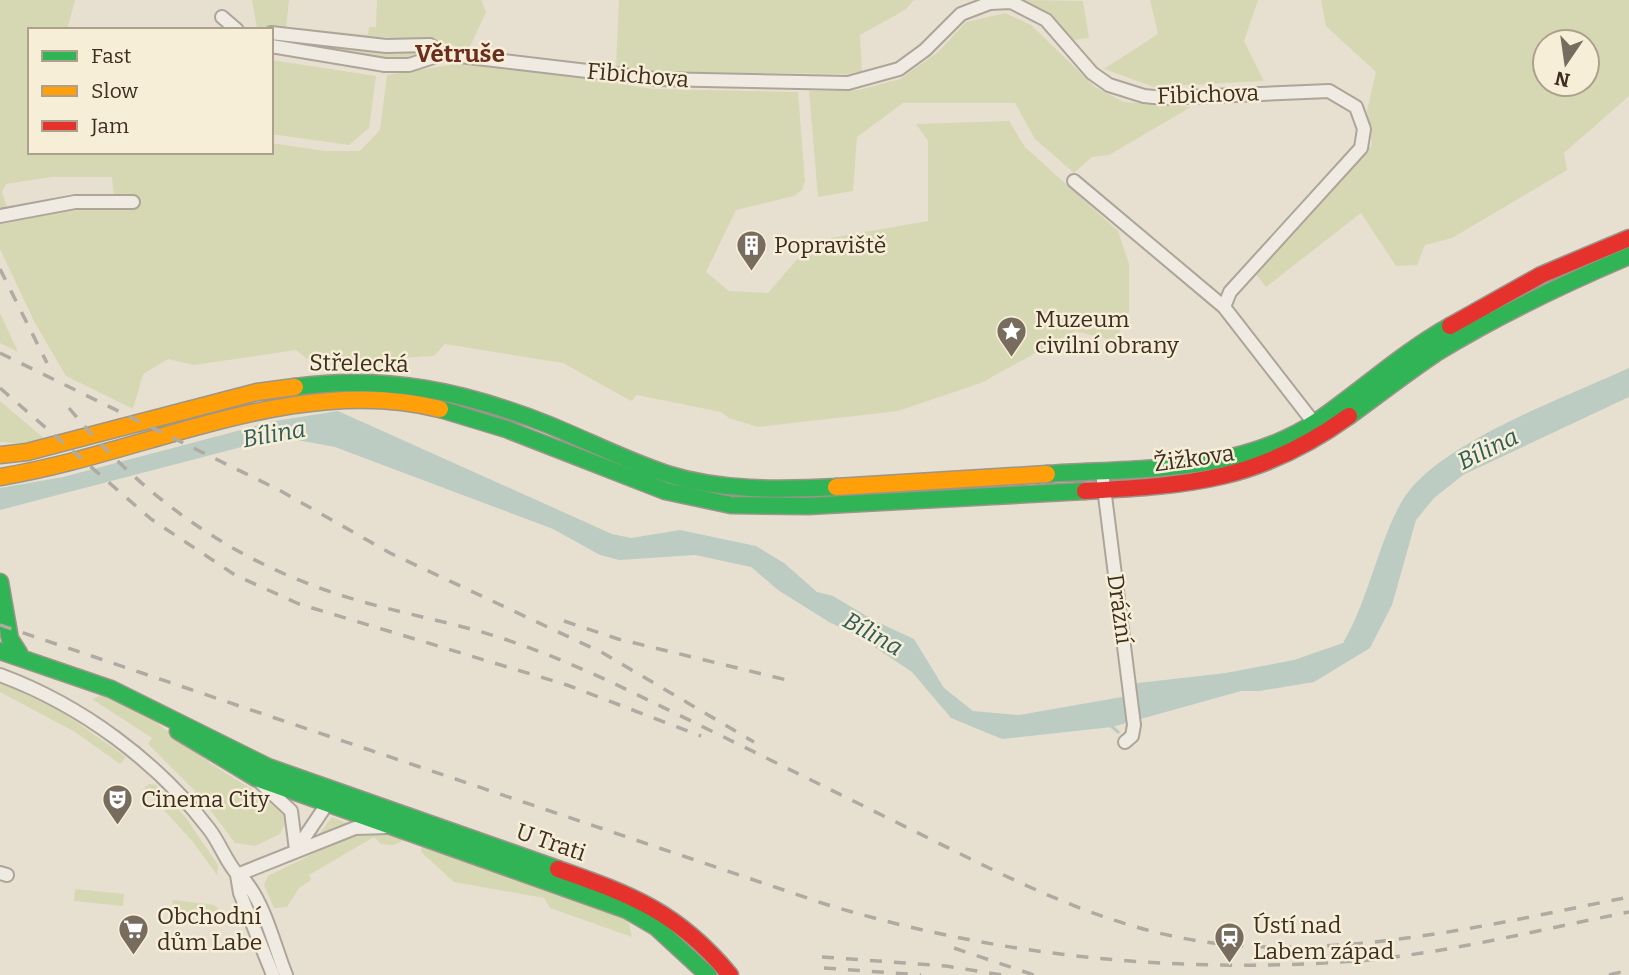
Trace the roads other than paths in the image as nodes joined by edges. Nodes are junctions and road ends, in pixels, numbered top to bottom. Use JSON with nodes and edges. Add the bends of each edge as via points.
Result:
{"nodes":[{"id":1,"x":222,"y":17,"type":"dead end"},
{"id":2,"x":235,"y":28,"type":"edge"},
{"id":3,"x":273,"y":33,"type":"edge"},
{"id":4,"x":273,"y":46,"type":"edge"},
{"id":5,"x":443,"y":54,"type":"junction"},
{"id":6,"x":1074,"y":181,"type":"dead end"},
{"id":7,"x":133,"y":202,"type":"dead end"},
{"id":8,"x":0,"y":216,"type":"edge"},
{"id":9,"x":1629,"y":238,"type":"edge"},
{"id":10,"x":1629,"y":256,"type":"edge"},
{"id":11,"x":1224,"y":307,"type":"junction"},
{"id":12,"x":1314,"y":423,"type":"junction"},
{"id":13,"x":0,"y":455,"type":"edge"},
{"id":14,"x":1102,"y":472,"type":"junction"},
{"id":15,"x":0,"y":477,"type":"edge"},
{"id":16,"x":709,"y":484,"type":"joint"},
{"id":17,"x":1103,"y":489,"type":"junction"},
{"id":18,"x":707,"y":501,"type":"joint"},
{"id":19,"x":0,"y":582,"type":"edge"},
{"id":20,"x":0,"y":651,"type":"edge"},
{"id":21,"x":30,"y":659,"type":"junction"},
{"id":22,"x":0,"y":675,"type":"edge"},
{"id":23,"x":111,"y":689,"type":"junction"},
{"id":24,"x":1125,"y":741,"type":"dead end"},
{"id":25,"x":256,"y":778,"type":"junction"},
{"id":26,"x":331,"y":799,"type":"junction"},
{"id":27,"x":390,"y":827,"type":"junction"},
{"id":28,"x":296,"y":850,"type":"junction"},
{"id":29,"x":237,"y":874,"type":"junction"},
{"id":30,"x":273,"y":975,"type":"edge"},
{"id":31,"x":286,"y":975,"type":"edge"},
{"id":32,"x":708,"y":975,"type":"edge"},
{"id":33,"x":730,"y":975,"type":"edge"}],
"edges":[{"from":1,"to":2,"type":"street"},
{"from":3,"to":5,"type":"street","name":"Fibichova","via":[[386,46],[430,45]]},
{"from":4,"to":5,"type":"street","name":"Fibichova","via":[[385,65],[409,65]]},
{"from":5,"to":11,"type":"street","name":"Fibichova","via":[[654,79],[848,83],[899,69],[926,50],[961,14],[990,3],[1012,2],[1046,20],[1092,73],[1110,85],[1144,96],[1329,91],[1344,97],[1356,107],[1364,129],[1361,148],[1230,292]]},
{"from":6,"to":11,"type":"street"},
{"from":7,"to":8,"type":"street","via":[[75,202]]},
{"from":9,"to":12,"type":"main road","name":"Žižkova","via":[[1541,275],[1436,333]]},
{"from":10,"to":17,"type":"main road","name":"Žižkova","via":[[1482,326],[1323,438],[1278,462],[1209,481]]},
{"from":11,"to":12,"type":"street"},
{"from":12,"to":14,"type":"main road","name":"Žižkova","via":[[1273,444],[1208,464]]},
{"from":13,"to":16,"type":"main road","name":"Střelecká","via":[[27,452],[257,392],[305,384],[382,382],[478,399],[668,474]]},
{"from":14,"to":16,"type":"main road","name":"Žižkova","via":[[774,489]]},
{"from":14,"to":17,"type":"street","name":"Drážní"},
{"from":15,"to":18,"type":"main road","name":"Střelecká","via":[[60,467],[308,402],[382,399],[429,405],[490,421],[665,491]]},
{"from":17,"to":18,"type":"main road","name":"Žižkova","via":[[773,506]]},
{"from":17,"to":24,"type":"street","name":"Drážní","via":[[1134,725],[1132,736]]},
{"from":19,"to":21,"type":"main road","via":[[6,642]]},
{"from":20,"to":21,"type":"main road"},
{"from":21,"to":23,"type":"main road"},
{"from":22,"to":29,"type":"street","via":[[68,706],[153,769],[209,830]]},
{"from":23,"to":25,"type":"main road","name":"U Trati"},
{"from":23,"to":26,"type":"main road","name":"U Trati"},
{"from":25,"to":26,"type":"main road","name":"U Trati"},
{"from":25,"to":28,"type":"street","name":"U Trati","via":[[292,811]]},
{"from":26,"to":27,"type":"main road","name":"U Trati"},
{"from":26,"to":28,"type":"street"},
{"from":26,"to":33,"type":"main road","name":"U Trati","via":[[639,899],[690,932]]},
{"from":27,"to":28,"type":"street","name":"U Trati","via":[[355,828]]},
{"from":27,"to":32,"type":"main road","name":"U Trati","via":[[627,910],[665,934]]},
{"from":28,"to":29,"type":"street","name":"U Trati"},
{"from":29,"to":30,"type":"street","via":[[240,893]]},
{"from":29,"to":31,"type":"street","via":[[246,881],[267,921]]}]}
